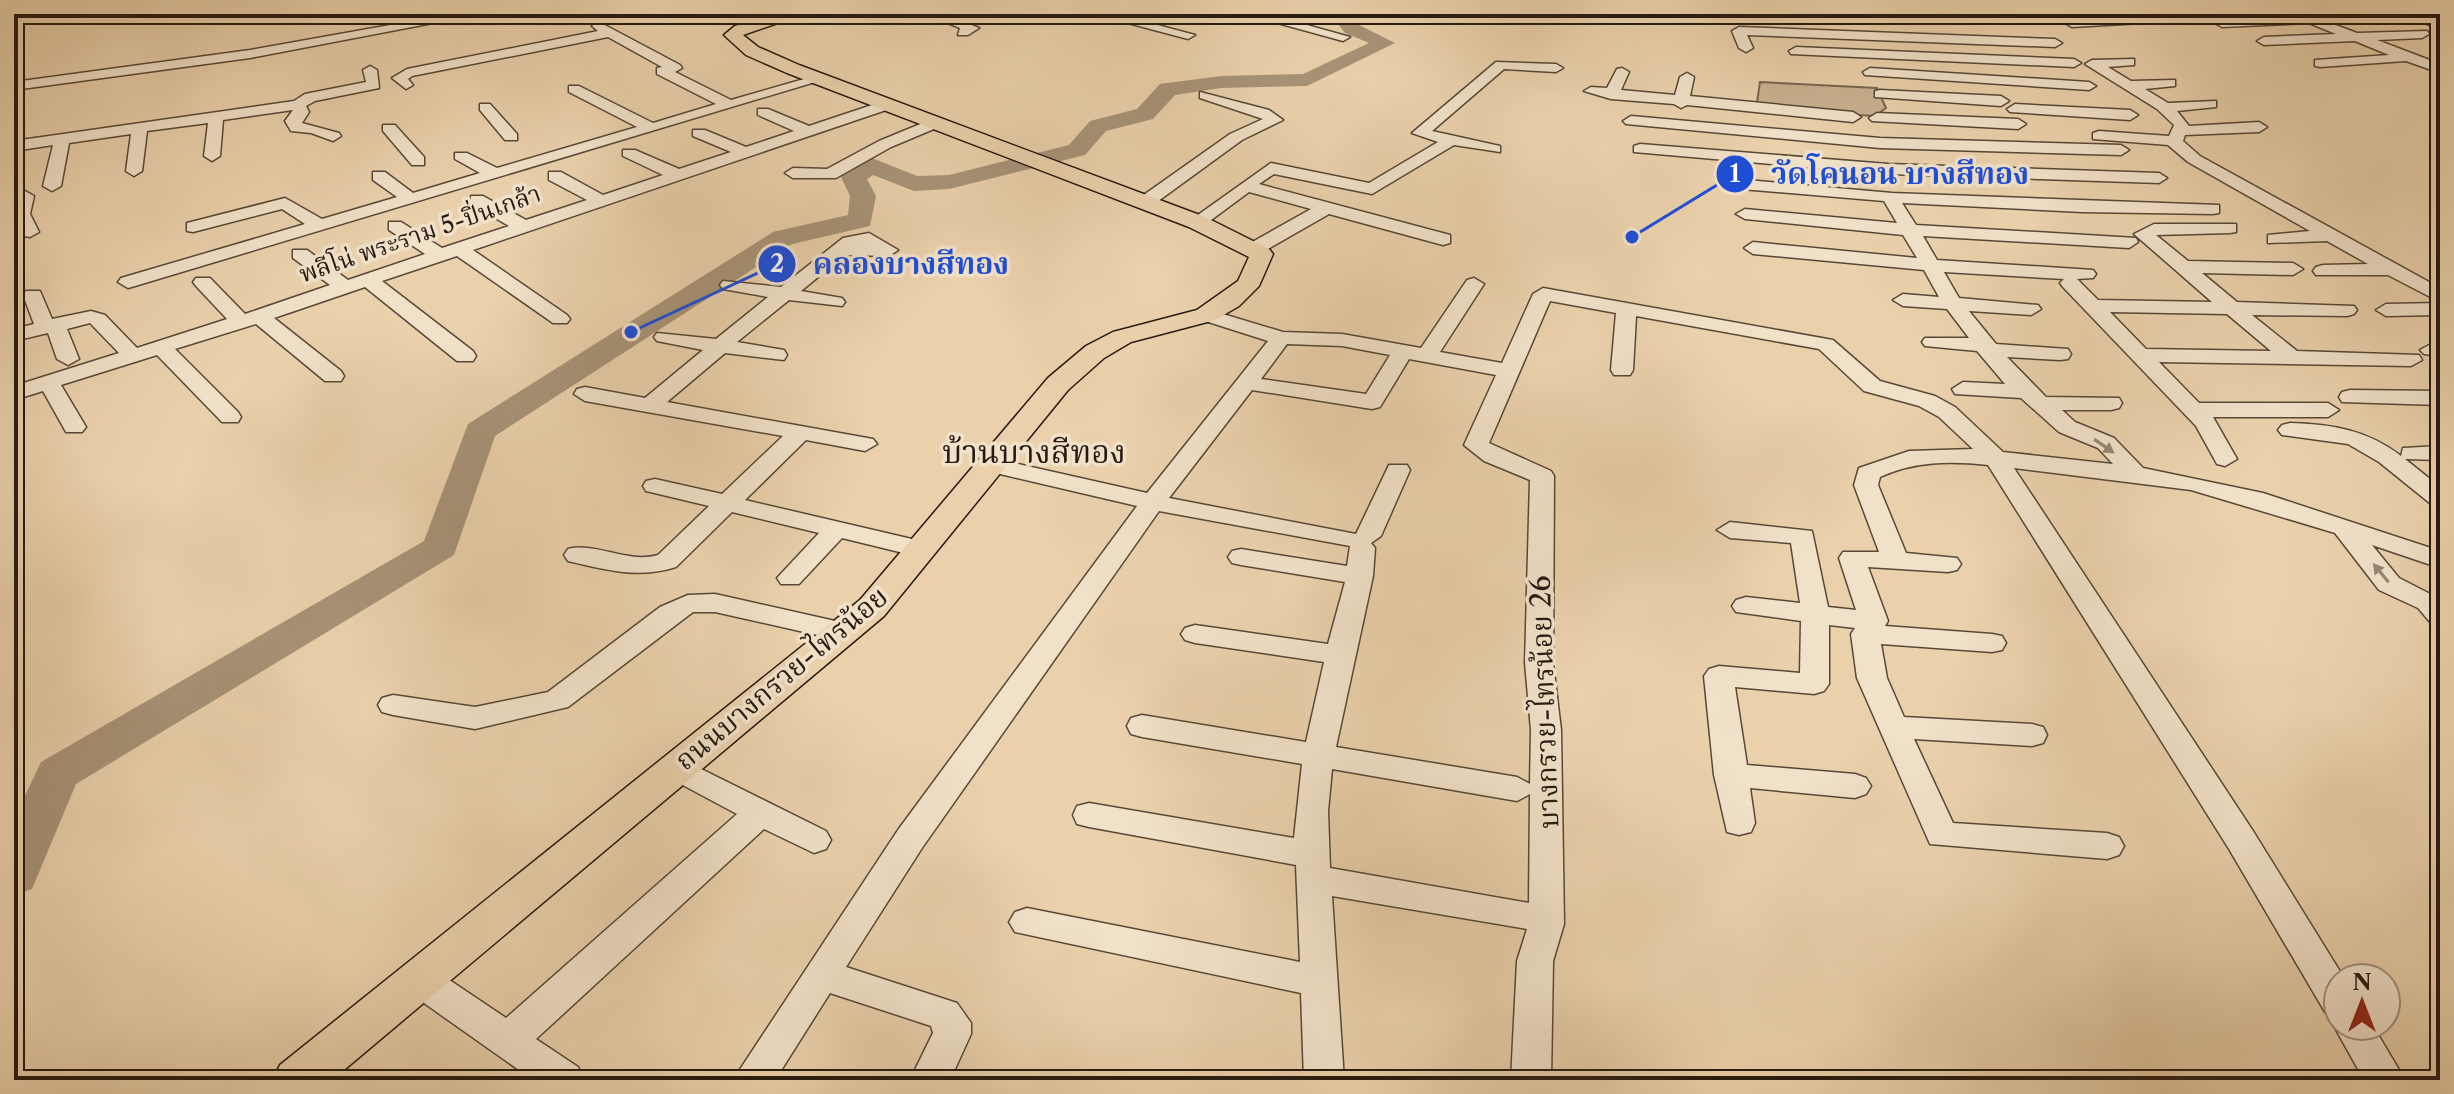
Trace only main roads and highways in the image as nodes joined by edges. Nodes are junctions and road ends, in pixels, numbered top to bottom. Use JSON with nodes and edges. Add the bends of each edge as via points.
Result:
{"nodes":[{"id":1,"x":796,"y":14,"type":"edge"},
{"id":2,"x":297,"y":1080,"type":"edge"}],
"edges":[{"from":1,"to":2,"type":"main road","name":"ถนนบางกรวย-ไทรน้อย","via":[[732,35],[752,51],[818,79],[1197,222],[1261,254],[1257,270],[1247,286],[1206,315],[1106,344],[1058,384],[872,608]]}]}
